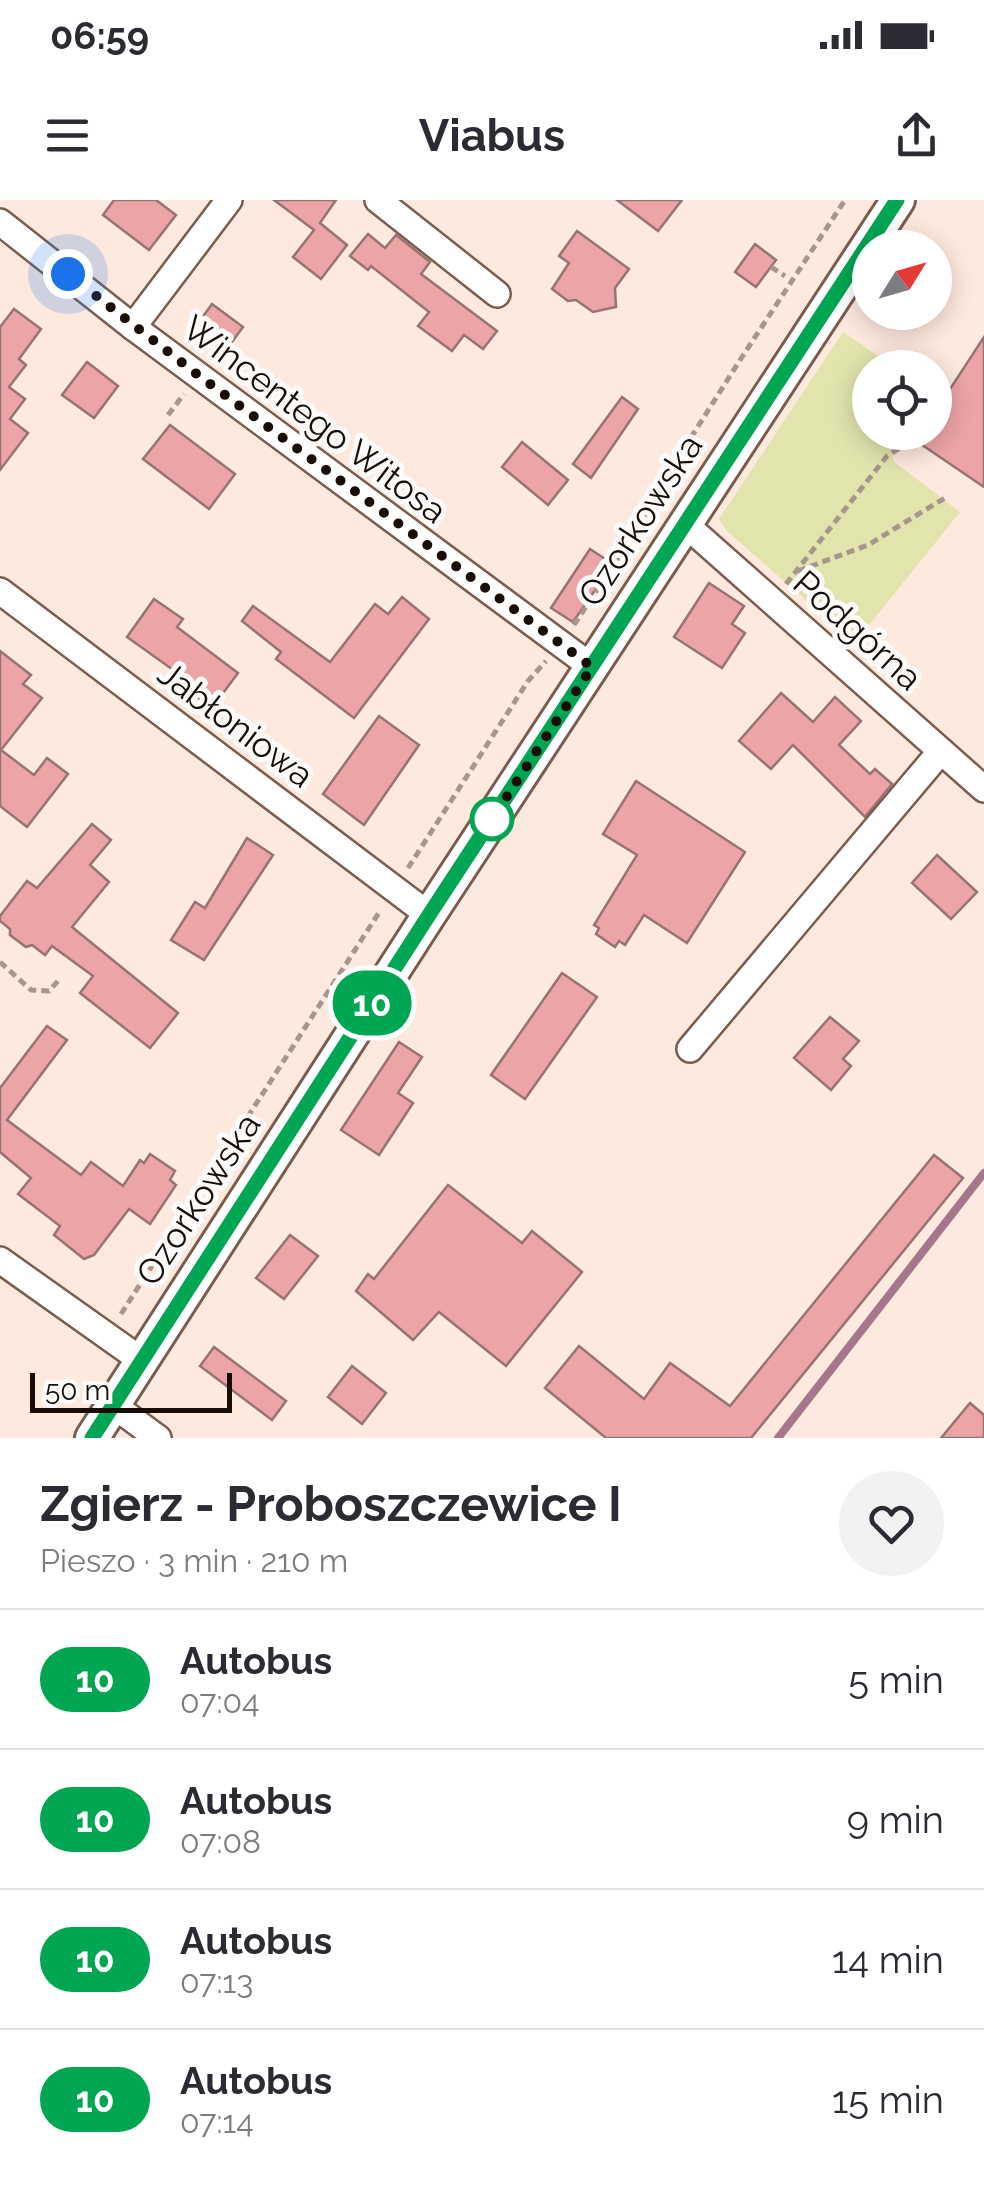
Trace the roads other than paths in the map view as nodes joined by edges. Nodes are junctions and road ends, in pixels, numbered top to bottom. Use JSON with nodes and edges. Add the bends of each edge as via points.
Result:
{"nodes":[{"id":1,"x":230,"y":200,"type":"edge"},
{"id":2,"x":378,"y":200,"type":"edge"},
{"id":3,"x":898,"y":200,"type":"edge"},
{"id":4,"x":0,"y":222,"type":"edge"},
{"id":5,"x":498,"y":294,"type":"dead end"},
{"id":6,"x":133,"y":327,"type":"junction"},
{"id":7,"x":685,"y":524,"type":"junction"},
{"id":8,"x":0,"y":591,"type":"edge"},
{"id":9,"x":592,"y":667,"type":"junction"},
{"id":10,"x":941,"y":752,"type":"junction"},
{"id":11,"x":984,"y":789,"type":"edge"},
{"id":12,"x":429,"y":915,"type":"junction"},
{"id":13,"x":690,"y":1049,"type":"dead end"},
{"id":14,"x":0,"y":1260,"type":"edge"},
{"id":15,"x":141,"y":1360,"type":"junction"},
{"id":16,"x":113,"y":1405,"type":"junction"},
{"id":17,"x":92,"y":1438,"type":"edge"},
{"id":18,"x":158,"y":1438,"type":"edge"}],
"edges":[{"from":1,"to":6,"type":"street"},
{"from":2,"to":5,"type":"street"},
{"from":3,"to":7,"type":"main road","name":"Ozorkowska"},
{"from":4,"to":6,"type":"street","name":"Wincentego Witosa"},
{"from":6,"to":9,"type":"street","name":"Wincentego Witosa"},
{"from":7,"to":9,"type":"main road","name":"Ozorkowska"},
{"from":7,"to":10,"type":"street","name":"Podgórna"},
{"from":8,"to":12,"type":"street","name":"Jabłoniowa"},
{"from":9,"to":12,"type":"main road","name":"Ozorkowska"},
{"from":10,"to":11,"type":"street","name":"Podgórna"},
{"from":10,"to":13,"type":"street"},
{"from":12,"to":15,"type":"main road","name":"Ozorkowska"},
{"from":14,"to":15,"type":"street"},
{"from":15,"to":16,"type":"main road","name":"Ozorkowska"},
{"from":16,"to":17,"type":"main road","name":"Ozorkowska"},
{"from":16,"to":18,"type":"street"}]}
